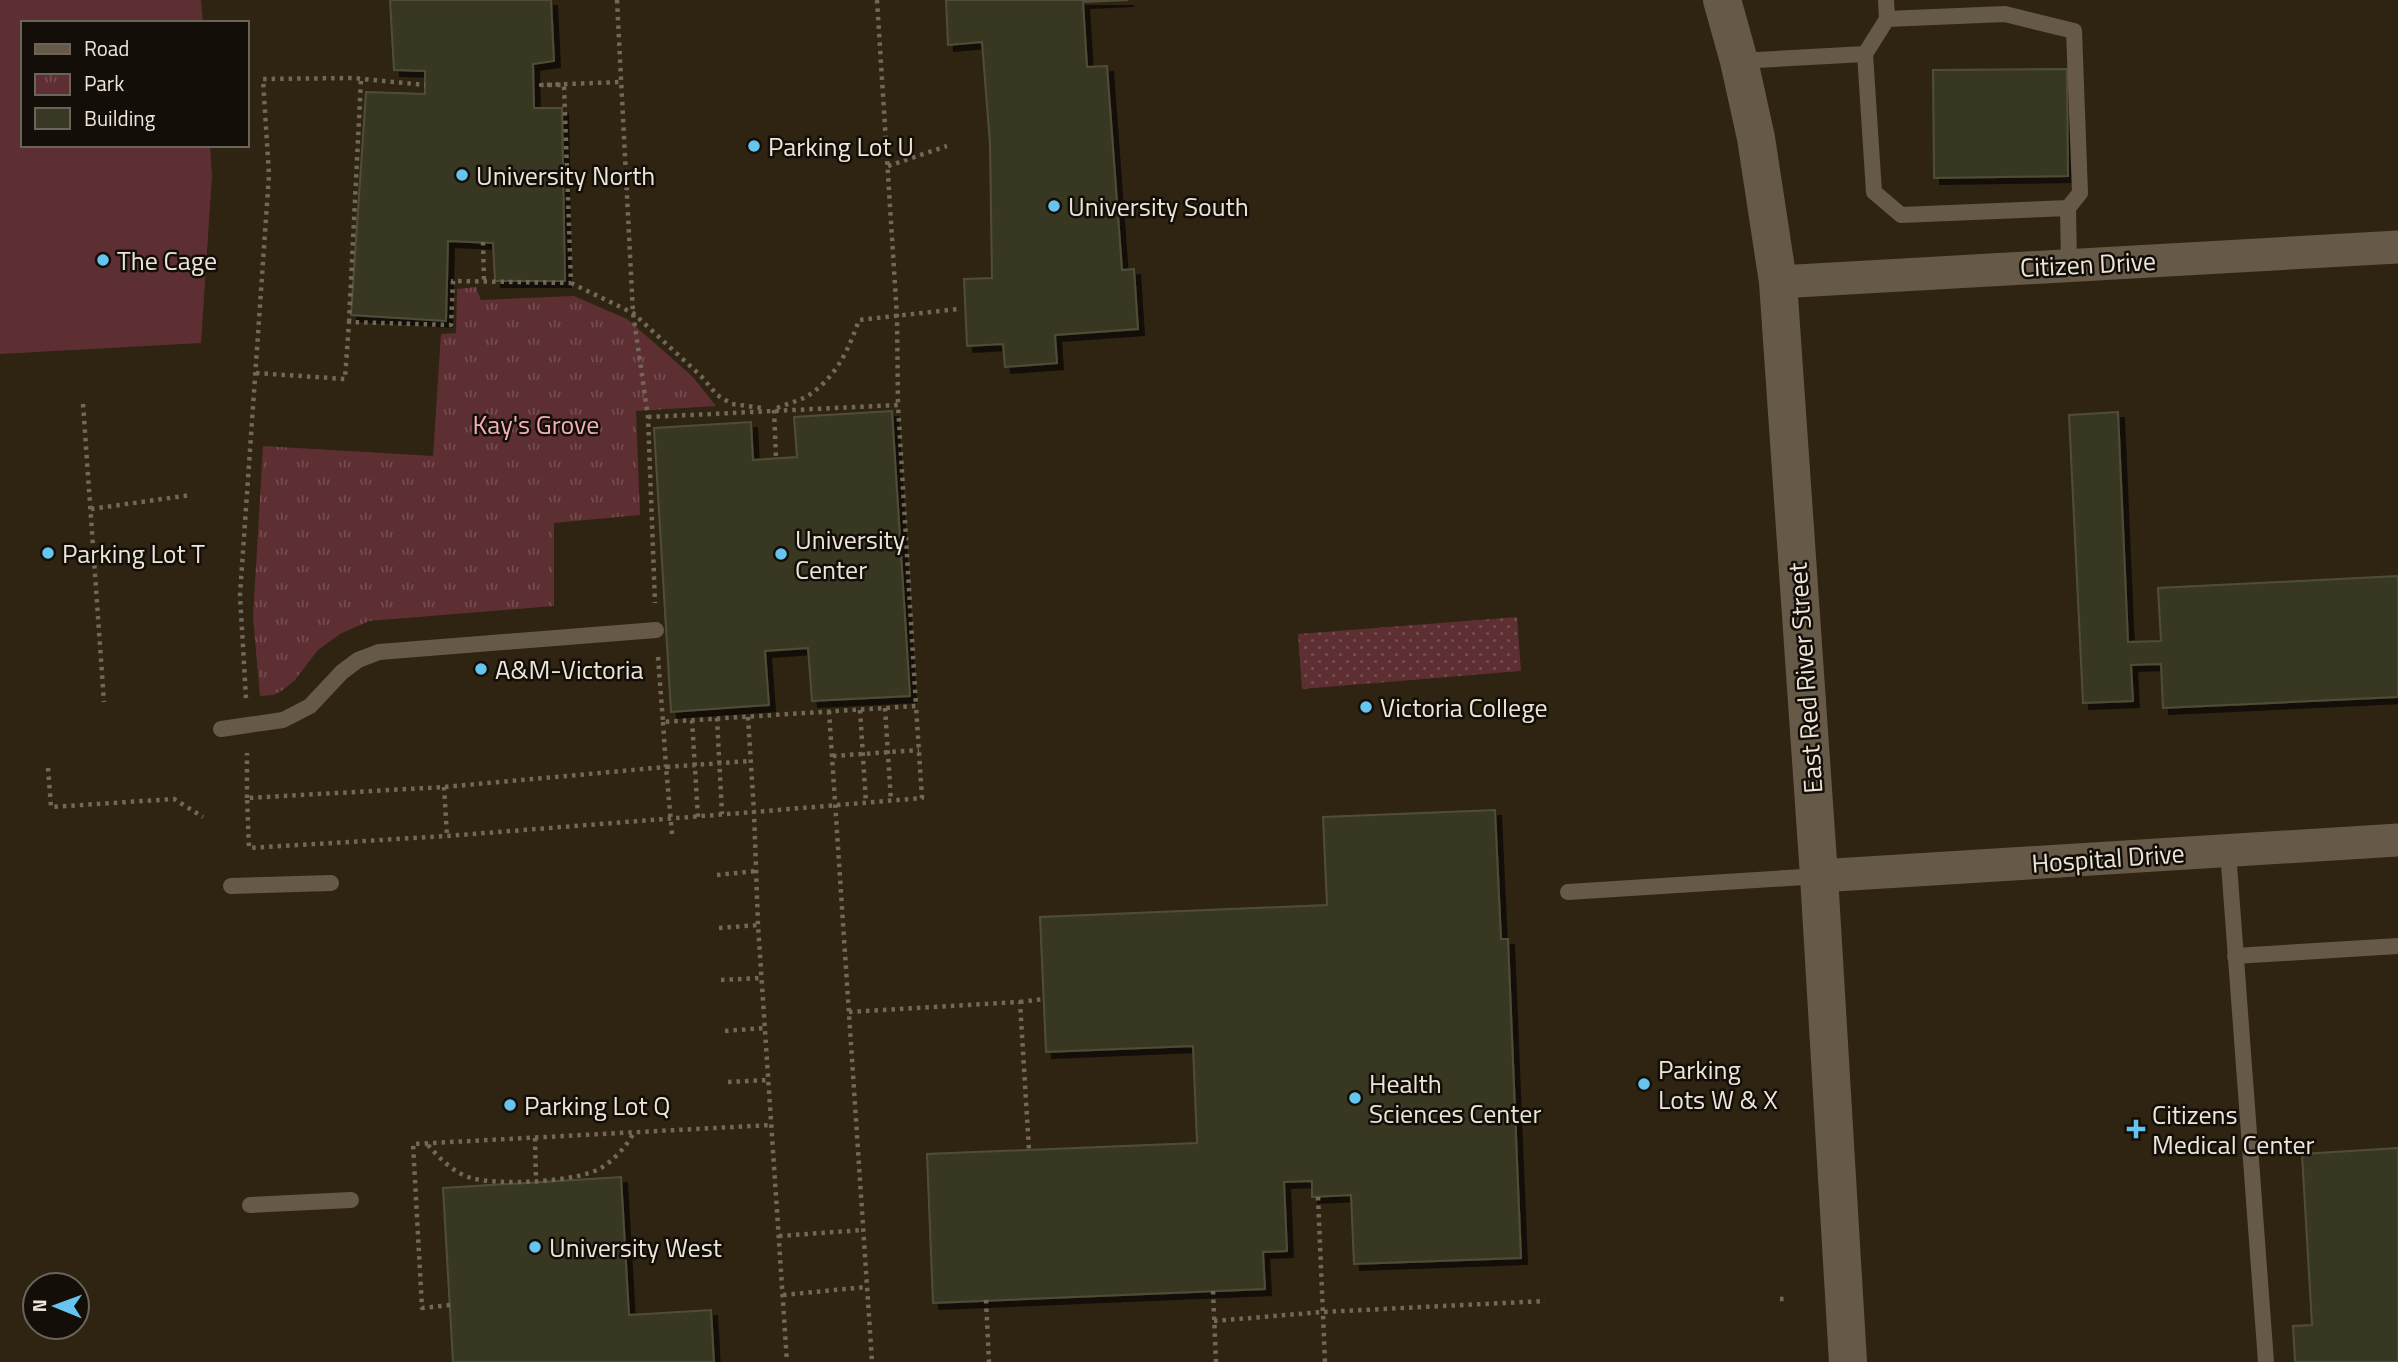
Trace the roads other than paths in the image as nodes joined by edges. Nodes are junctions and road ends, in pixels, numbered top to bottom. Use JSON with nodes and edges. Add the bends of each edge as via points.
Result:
{"nodes":[{"id":1,"x":1722,"y":0,"type":"edge"},
{"id":2,"x":1886,"y":0,"type":"edge"},
{"id":3,"x":2004,"y":7,"type":"edge"},
{"id":4,"x":1887,"y":19,"type":"junction"},
{"id":5,"x":1866,"y":54,"type":"junction"},
{"id":6,"x":1739,"y":61,"type":"junction"},
{"id":7,"x":2068,"y":208,"type":"junction"},
{"id":8,"x":2398,"y":247,"type":"edge"},
{"id":9,"x":2069,"y":264,"type":"junction"},
{"id":10,"x":1778,"y":282,"type":"junction"},
{"id":11,"x":656,"y":630,"type":"road end"},
{"id":12,"x":221,"y":729,"type":"dead end"},
{"id":13,"x":2398,"y":840,"type":"edge"},
{"id":14,"x":2228,"y":851,"type":"junction"},
{"id":15,"x":1819,"y":876,"type":"junction"},
{"id":16,"x":331,"y":883,"type":"dead end"},
{"id":17,"x":231,"y":886,"type":"dead end"},
{"id":18,"x":1568,"y":892,"type":"dead end"},
{"id":19,"x":2398,"y":946,"type":"edge"},
{"id":20,"x":2235,"y":956,"type":"junction"},
{"id":21,"x":351,"y":1200,"type":"dead end"},
{"id":22,"x":250,"y":1205,"type":"dead end"},
{"id":23,"x":1848,"y":1362,"type":"edge"},
{"id":24,"x":2266,"y":1362,"type":"edge"}],
"edges":[{"from":1,"to":6,"type":"street","name":"East Red River Street"},
{"from":2,"to":4,"type":"lane"},
{"from":3,"to":4,"type":"lane"},
{"from":3,"to":7,"type":"lane","via":[[2074,31],[2080,193]]},
{"from":4,"to":5,"type":"lane"},
{"from":5,"to":6,"type":"lane"},
{"from":5,"to":7,"type":"lane","via":[[1874,192],[1901,215]]},
{"from":6,"to":10,"type":"street","name":"East Red River Street"},
{"from":7,"to":9,"type":"lane"},
{"from":8,"to":9,"type":"street","name":"Citizen Drive"},
{"from":9,"to":10,"type":"street","name":"Citizen Drive"},
{"from":10,"to":15,"type":"street","name":"East Red River Street"},
{"from":11,"to":12,"type":"lane","via":[[379,652],[358,660],[310,706],[283,720]]},
{"from":13,"to":14,"type":"street","name":"Hospital Drive"},
{"from":14,"to":15,"type":"street","name":"Hospital Drive"},
{"from":14,"to":20,"type":"lane"},
{"from":15,"to":18,"type":"lane"},
{"from":15,"to":23,"type":"street","name":"East Red River Street"},
{"from":16,"to":17,"type":"lane"},
{"from":19,"to":20,"type":"lane"},
{"from":20,"to":24,"type":"lane"},
{"from":21,"to":22,"type":"lane"}]}
